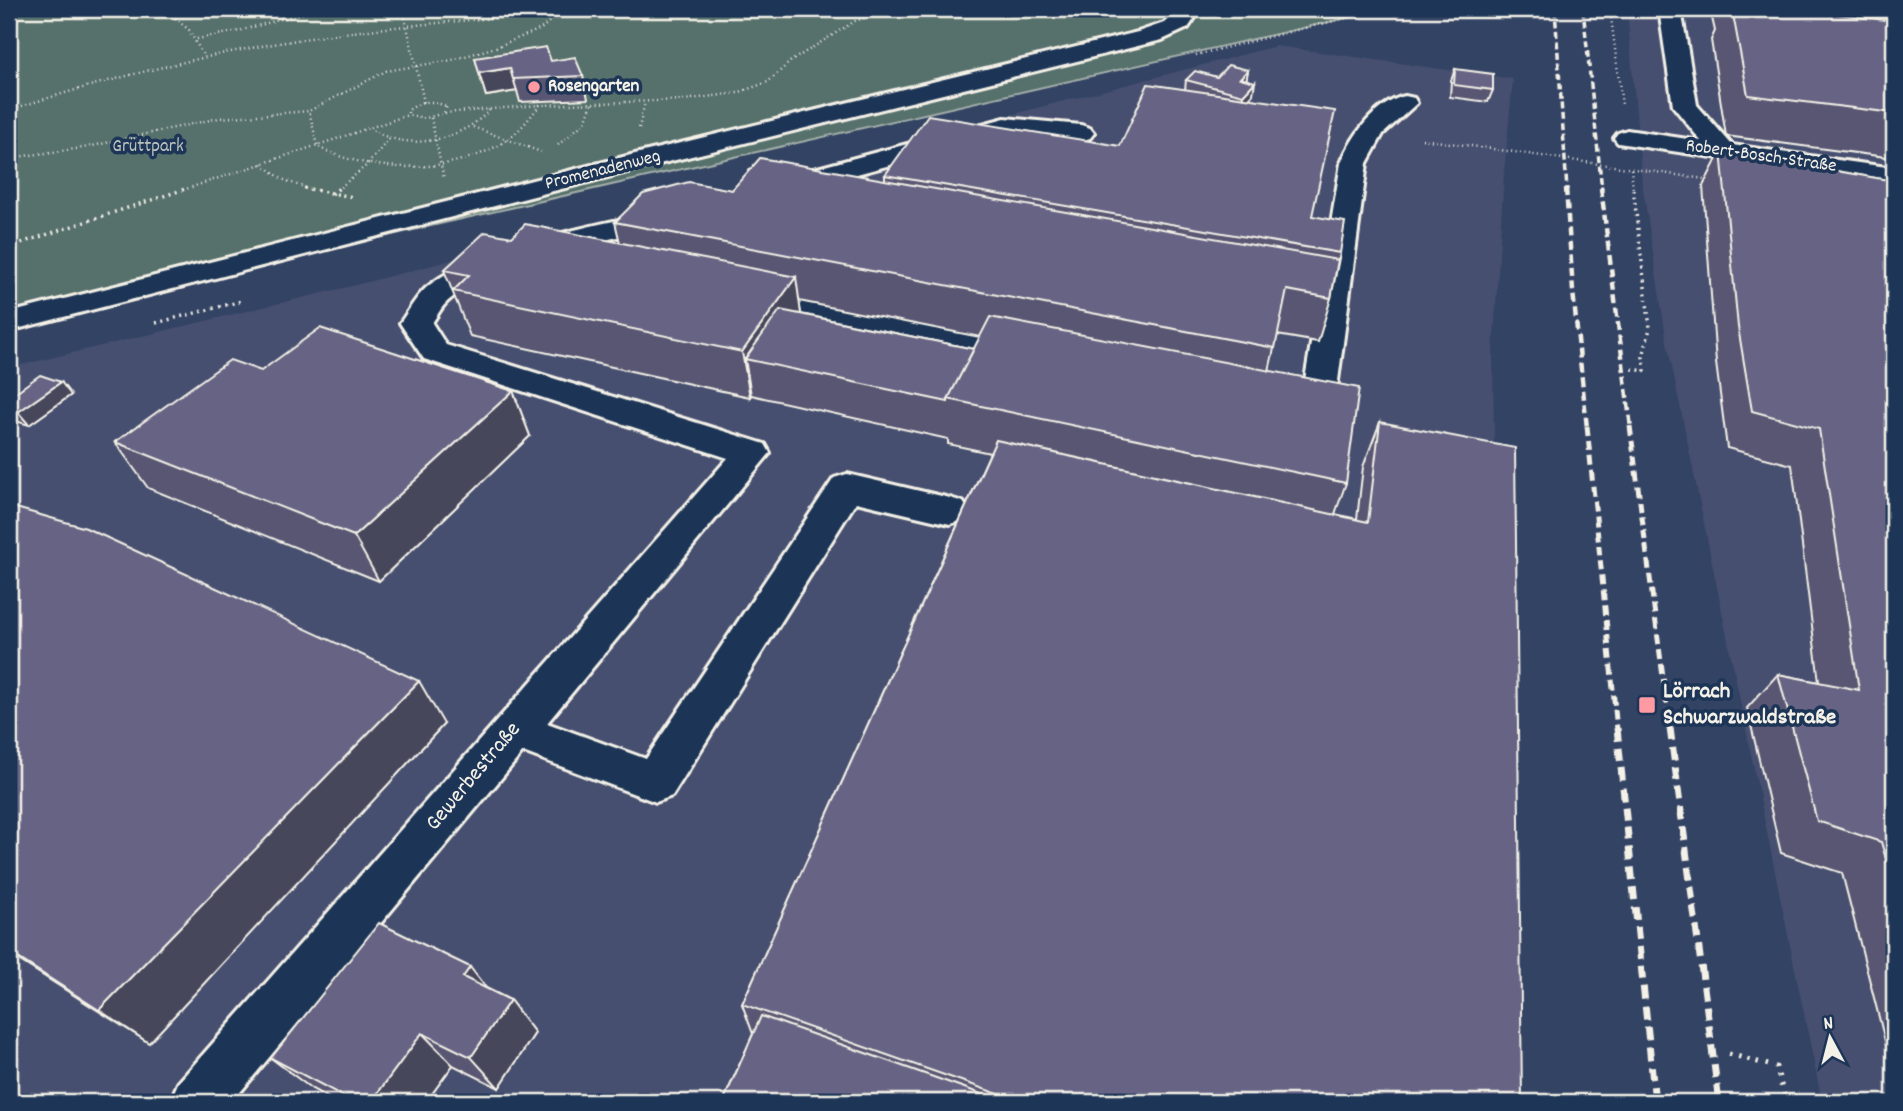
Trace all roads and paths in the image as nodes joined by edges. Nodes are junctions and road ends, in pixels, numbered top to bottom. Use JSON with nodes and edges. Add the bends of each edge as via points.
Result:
{"nodes":[{"id":1,"x":165,"y":9,"type":"edge"},
{"id":2,"x":265,"y":9,"type":"edge"},
{"id":3,"x":317,"y":9,"type":"edge"},
{"id":4,"x":403,"y":9,"type":"edge"},
{"id":5,"x":575,"y":9,"type":"edge"},
{"id":6,"x":891,"y":9,"type":"edge"},
{"id":7,"x":1190,"y":9,"type":"edge"},
{"id":8,"x":1610,"y":9,"type":"edge"},
{"id":9,"x":1670,"y":9,"type":"edge"},
{"id":10,"x":563,"y":10,"type":"edge"},
{"id":11,"x":286,"y":19,"type":"junction"},
{"id":12,"x":406,"y":26,"type":"junction"},
{"id":13,"x":197,"y":39,"type":"junction"},
{"id":14,"x":204,"y":57,"type":"junction"},
{"id":15,"x":416,"y":65,"type":"junction"},
{"id":16,"x":424,"y":102,"type":"junction"},
{"id":17,"x":1405,"y":103,"type":"dead end"},
{"id":18,"x":592,"y":104,"type":"junction"},
{"id":19,"x":540,"y":105,"type":"junction"},
{"id":20,"x":491,"y":108,"type":"junction"},
{"id":21,"x":9,"y":110,"type":"edge"},
{"id":22,"x":309,"y":111,"type":"junction"},
{"id":23,"x":444,"y":113,"type":"junction"},
{"id":24,"x":408,"y":116,"type":"junction"},
{"id":25,"x":432,"y":118,"type":"junction"},
{"id":26,"x":473,"y":126,"type":"junction"},
{"id":27,"x":372,"y":129,"type":"junction"},
{"id":28,"x":1081,"y":133,"type":"dead end"},
{"id":29,"x":1627,"y":138,"type":"junction"},
{"id":30,"x":389,"y":139,"type":"junction"},
{"id":31,"x":508,"y":139,"type":"junction"},
{"id":32,"x":1422,"y":139,"type":"dead end"},
{"id":33,"x":434,"y":140,"type":"junction"},
{"id":34,"x":557,"y":146,"type":"dead end"},
{"id":35,"x":318,"y":147,"type":"junction"},
{"id":36,"x":1723,"y":151,"type":"junction"},
{"id":37,"x":9,"y":158,"type":"edge"},
{"id":38,"x":537,"y":159,"type":"dead end"},
{"id":39,"x":440,"y":163,"type":"junction"},
{"id":40,"x":261,"y":164,"type":"junction"},
{"id":41,"x":367,"y":165,"type":"junction"},
{"id":42,"x":1894,"y":176,"type":"edge"},
{"id":43,"x":1718,"y":181,"type":"edge"},
{"id":44,"x":444,"y":182,"type":"dead end"},
{"id":45,"x":762,"y":191,"type":"edge"},
{"id":46,"x":331,"y":195,"type":"junction"},
{"id":47,"x":355,"y":198,"type":"dead end"},
{"id":48,"x":695,"y":209,"type":"edge"},
{"id":49,"x":9,"y":247,"type":"edge"},
{"id":50,"x":533,"y":252,"type":"junction"},
{"id":51,"x":587,"y":264,"type":"edge"},
{"id":52,"x":722,"y":292,"type":"edge"},
{"id":53,"x":9,"y":322,"type":"edge"},
{"id":54,"x":1059,"y":363,"type":"edge"},
{"id":55,"x":1632,"y":369,"type":"dead end"},
{"id":56,"x":1275,"y":409,"type":"edge"},
{"id":57,"x":950,"y":512,"type":"dead end"},
{"id":58,"x":514,"y":730,"type":"junction"},
{"id":59,"x":1729,"y":1054,"type":"dead end"},
{"id":60,"x":197,"y":1102,"type":"edge"},
{"id":61,"x":1786,"y":1102,"type":"edge"}],
"edges":[{"from":1,"to":13,"type":"path","via":[[183,20]]},
{"from":2,"to":11,"type":"path"},
{"from":3,"to":11,"type":"path"},
{"from":4,"to":12,"type":"path"},
{"from":5,"to":10,"type":"path"},
{"from":6,"to":18,"type":"path","via":[[855,21],[791,61],[768,82],[737,93]]},
{"from":7,"to":53,"type":"street","name":"Promenadenweg","via":[[1164,32],[1127,42]]},
{"from":8,"to":29,"type":"path"},
{"from":9,"to":36,"type":"street","via":[[1685,106]]},
{"from":10,"to":12,"type":"path"},
{"from":10,"to":15,"type":"path","via":[[541,29],[496,47]]},
{"from":11,"to":13,"type":"path"},
{"from":12,"to":14,"type":"path"},
{"from":12,"to":15,"type":"path"},
{"from":13,"to":14,"type":"path"},
{"from":14,"to":21,"type":"path"},
{"from":15,"to":16,"type":"path"},
{"from":15,"to":22,"type":"path","via":[[373,76]]},
{"from":16,"to":23,"type":"path","via":[[439,101],[447,106]]},
{"from":16,"to":24,"type":"path","via":[[408,110]]},
{"from":17,"to":56,"type":"street","via":[[1386,115],[1360,144],[1354,163],[1316,418]]},
{"from":18,"to":19,"type":"path"},
{"from":18,"to":34,"type":"path","via":[[585,121]]},
{"from":19,"to":20,"type":"path"},
{"from":19,"to":31,"type":"path"},
{"from":20,"to":23,"type":"path"},
{"from":20,"to":26,"type":"path"},
{"from":22,"to":35,"type":"path"},
{"from":22,"to":37,"type":"path","via":[[208,119]]},
{"from":23,"to":25,"type":"path"},
{"from":24,"to":25,"type":"path"},
{"from":24,"to":27,"type":"path"},
{"from":25,"to":33,"type":"path"},
{"from":26,"to":31,"type":"path"},
{"from":26,"to":33,"type":"path"},
{"from":27,"to":30,"type":"path"},
{"from":27,"to":35,"type":"path"},
{"from":28,"to":45,"type":"street","via":[[1004,126]]},
{"from":29,"to":36,"type":"street","name":"Robert-Bosch-Straße"},
{"from":29,"to":55,"type":"path","via":[[1650,328],[1643,357],[1645,371]]},
{"from":30,"to":33,"type":"path"},
{"from":30,"to":41,"type":"path"},
{"from":31,"to":38,"type":"path","via":[[546,154]]},
{"from":31,"to":39,"type":"path"},
{"from":32,"to":43,"type":"path","bridge":true},
{"from":33,"to":39,"type":"path"},
{"from":35,"to":40,"type":"path"},
{"from":35,"to":41,"type":"path","via":[[333,157]]},
{"from":36,"to":42,"type":"street","name":"Robert-Bosch-Straße"},
{"from":39,"to":41,"type":"path"},
{"from":39,"to":44,"type":"path"},
{"from":40,"to":46,"type":"path","via":[[299,188]]},
{"from":40,"to":49,"type":"path"},
{"from":41,"to":46,"type":"path"},
{"from":46,"to":47,"type":"path"},
{"from":48,"to":50,"type":"street"},
{"from":50,"to":51,"type":"street"},
{"from":50,"to":58,"type":"street","name":"Gewerbestraße","via":[[481,269],[437,295],[416,323],[435,352],[751,453]]},
{"from":52,"to":54,"type":"street"},
{"from":57,"to":58,"type":"street","via":[[846,487],[656,782]]},
{"from":58,"to":60,"type":"street","name":"Gewerbestraße"},
{"from":59,"to":61,"type":"path","via":[[1776,1067]]}]}
